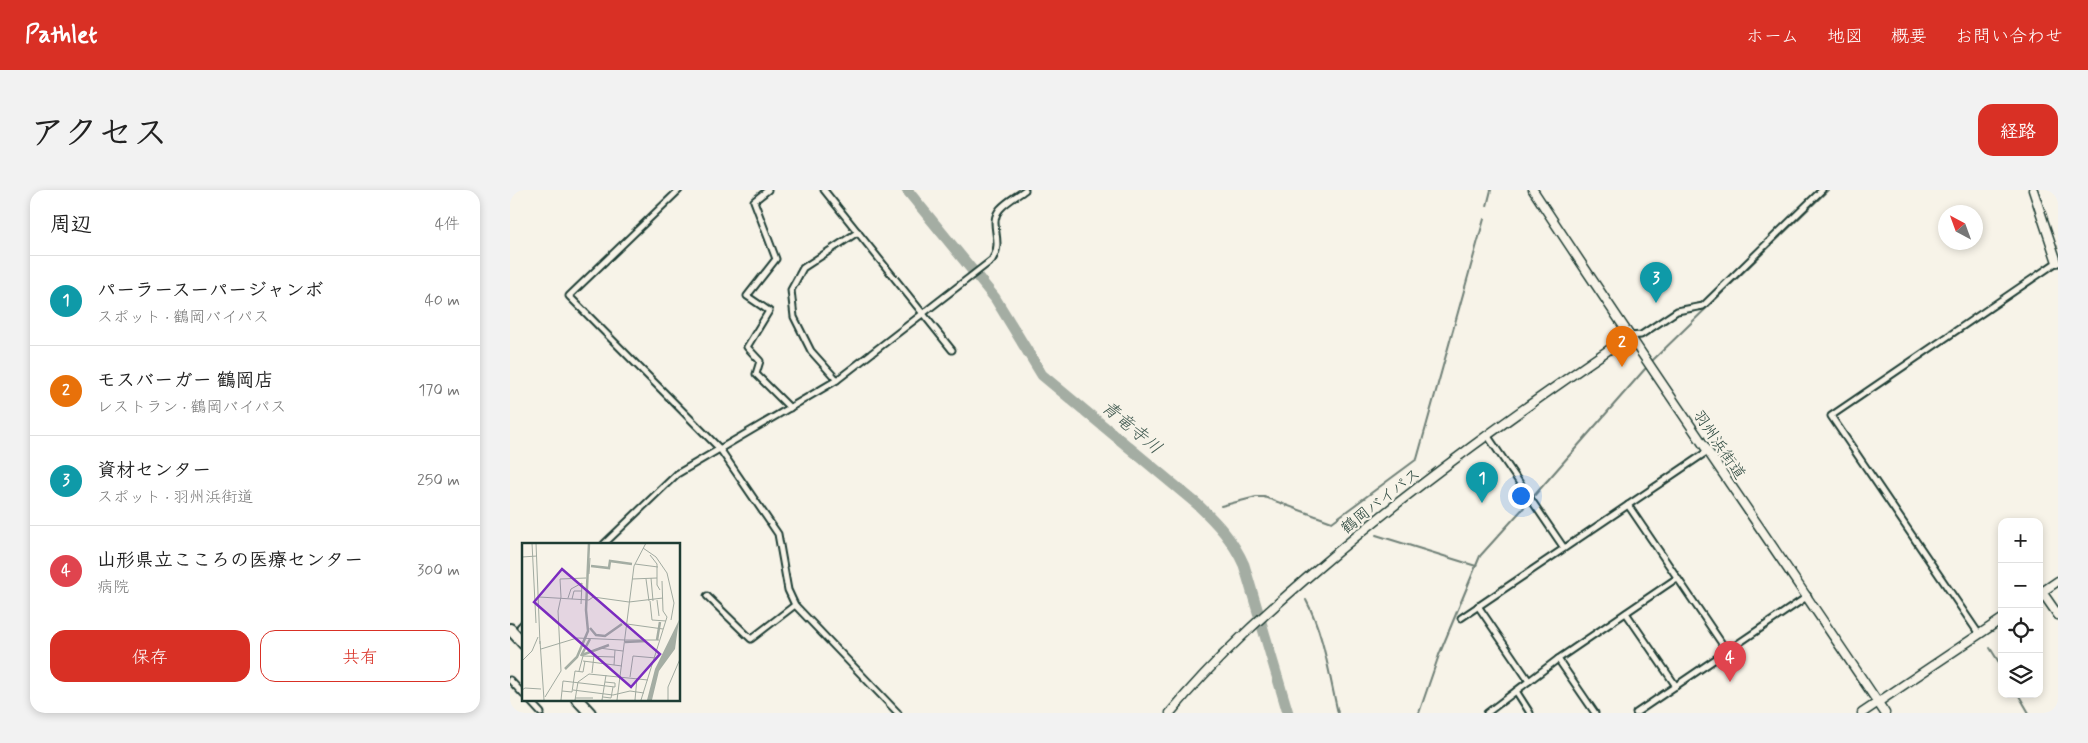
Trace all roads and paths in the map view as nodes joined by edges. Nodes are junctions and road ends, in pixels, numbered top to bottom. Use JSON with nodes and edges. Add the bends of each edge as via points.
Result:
{"nodes":[{"id":1,"x":680,"y":190,"type":"edge"},
{"id":2,"x":768,"y":190,"type":"edge"},
{"id":3,"x":824,"y":190,"type":"edge"},
{"id":4,"x":1025,"y":190,"type":"edge"},
{"id":5,"x":1532,"y":190,"type":"edge"},
{"id":6,"x":1822,"y":190,"type":"edge"},
{"id":7,"x":2033,"y":190,"type":"edge"},
{"id":8,"x":858,"y":232,"type":"junction"},
{"id":9,"x":2058,"y":262,"type":"edge"},
{"id":10,"x":921,"y":313,"type":"junction"},
{"id":11,"x":1629,"y":336,"type":"junction"},
{"id":12,"x":952,"y":350,"type":"dead end"},
{"id":13,"x":837,"y":380,"type":"junction"},
{"id":14,"x":790,"y":408,"type":"junction"},
{"id":15,"x":1487,"y":435,"type":"junction"},
{"id":16,"x":720,"y":449,"type":"junction"},
{"id":17,"x":1708,"y":451,"type":"junction"},
{"id":18,"x":1628,"y":505,"type":"junction"},
{"id":19,"x":605,"y":543,"type":"edge"},
{"id":20,"x":1564,"y":548,"type":"junction"},
{"id":21,"x":1677,"y":578,"type":"junction"},
{"id":22,"x":2058,"y":581,"type":"edge"},
{"id":23,"x":2043,"y":592,"type":"edge"},
{"id":24,"x":707,"y":596,"type":"dead end"},
{"id":25,"x":1808,"y":596,"type":"junction"},
{"id":26,"x":2043,"y":596,"type":"edge"},
{"id":27,"x":795,"y":605,"type":"junction"},
{"id":28,"x":1478,"y":606,"type":"junction"},
{"id":29,"x":1626,"y":613,"type":"junction"},
{"id":30,"x":2058,"y":615,"type":"edge"},
{"id":31,"x":1461,"y":618,"type":"dead end"},
{"id":32,"x":1998,"y":622,"type":"edge"},
{"id":33,"x":518,"y":626,"type":"edge"},
{"id":34,"x":1979,"y":634,"type":"junction"},
{"id":35,"x":522,"y":638,"type":"edge"},
{"id":36,"x":1727,"y":651,"type":"junction"},
{"id":37,"x":1558,"y":659,"type":"junction"},
{"id":38,"x":510,"y":680,"type":"edge"},
{"id":39,"x":1529,"y":681,"type":"junction"},
{"id":40,"x":1676,"y":686,"type":"junction"},
{"id":41,"x":1516,"y":691,"type":"junction"},
{"id":42,"x":522,"y":693,"type":"edge"},
{"id":43,"x":529,"y":700,"type":"edge"},
{"id":44,"x":578,"y":700,"type":"edge"},
{"id":45,"x":1878,"y":702,"type":"junction"},
{"id":46,"x":541,"y":713,"type":"edge"},
{"id":47,"x":590,"y":713,"type":"edge"},
{"id":48,"x":898,"y":713,"type":"edge"},
{"id":49,"x":1170,"y":713,"type":"edge"},
{"id":50,"x":1487,"y":713,"type":"edge"},
{"id":51,"x":1530,"y":713,"type":"edge"},
{"id":52,"x":1595,"y":713,"type":"edge"},
{"id":53,"x":1636,"y":713,"type":"edge"},
{"id":54,"x":1862,"y":713,"type":"edge"},
{"id":55,"x":1885,"y":713,"type":"edge"}],
"edges":[{"from":1,"to":16,"type":"street","via":[[569,296]]},
{"from":2,"to":14,"type":"street","via":[[754,201],[776,258],[747,296],[769,311],[747,347],[760,361],[756,374]]},
{"from":3,"to":8,"type":"street"},
{"from":4,"to":10,"type":"street","via":[[997,214],[995,228],[998,240],[992,260]]},
{"from":5,"to":11,"type":"main road","name":"羽州浜街道"},
{"from":6,"to":11,"type":"street","via":[[1703,306],[1677,311],[1641,335]]},
{"from":7,"to":9,"type":"main road"},
{"from":8,"to":10,"type":"street"},
{"from":8,"to":13,"type":"street","via":[[803,268],[792,290],[794,317],[811,351]]},
{"from":9,"to":34,"type":"street","via":[[1831,416]]},
{"from":10,"to":12,"type":"street"},
{"from":10,"to":13,"type":"street"},
{"from":11,"to":15,"type":"main road","name":"鶴岡バイパス"},
{"from":11,"to":17,"type":"main road","name":"羽州浜街道"},
{"from":13,"to":14,"type":"street"},
{"from":14,"to":16,"type":"street"},
{"from":15,"to":20,"type":"street"},
{"from":15,"to":49,"type":"main road","name":"鶴岡バイパス","via":[[1383,514],[1272,607]]},
{"from":16,"to":19,"type":"street","via":[[677,474]]},
{"from":16,"to":27,"type":"street","via":[[778,534],[788,590]]},
{"from":17,"to":18,"type":"street"},
{"from":17,"to":25,"type":"main road","name":"羽州浜街道"},
{"from":18,"to":20,"type":"street"},
{"from":18,"to":21,"type":"street"},
{"from":20,"to":28,"type":"street"},
{"from":21,"to":29,"type":"street"},
{"from":21,"to":36,"type":"street"},
{"from":22,"to":23,"type":"main road"},
{"from":24,"to":27,"type":"street","via":[[751,639]]},
{"from":25,"to":36,"type":"street"},
{"from":25,"to":45,"type":"main road","name":"羽州浜街道"},
{"from":26,"to":30,"type":"main road"},
{"from":27,"to":48,"type":"street"},
{"from":28,"to":31,"type":"street"},
{"from":28,"to":39,"type":"street"},
{"from":29,"to":37,"type":"street"},
{"from":29,"to":40,"type":"street"},
{"from":32,"to":34,"type":"main road"},
{"from":33,"to":35,"type":"highway"},
{"from":34,"to":45,"type":"main road"},
{"from":36,"to":40,"type":"street"},
{"from":37,"to":39,"type":"street"},
{"from":37,"to":52,"type":"street"},
{"from":38,"to":42,"type":"street"},
{"from":39,"to":41,"type":"street"},
{"from":40,"to":53,"type":"street"},
{"from":41,"to":50,"type":"street"},
{"from":41,"to":51,"type":"street"},
{"from":43,"to":46,"type":"street"},
{"from":44,"to":47,"type":"highway"},
{"from":45,"to":54,"type":"main road"},
{"from":45,"to":55,"type":"main road","name":"羽州浜街道"}]}
